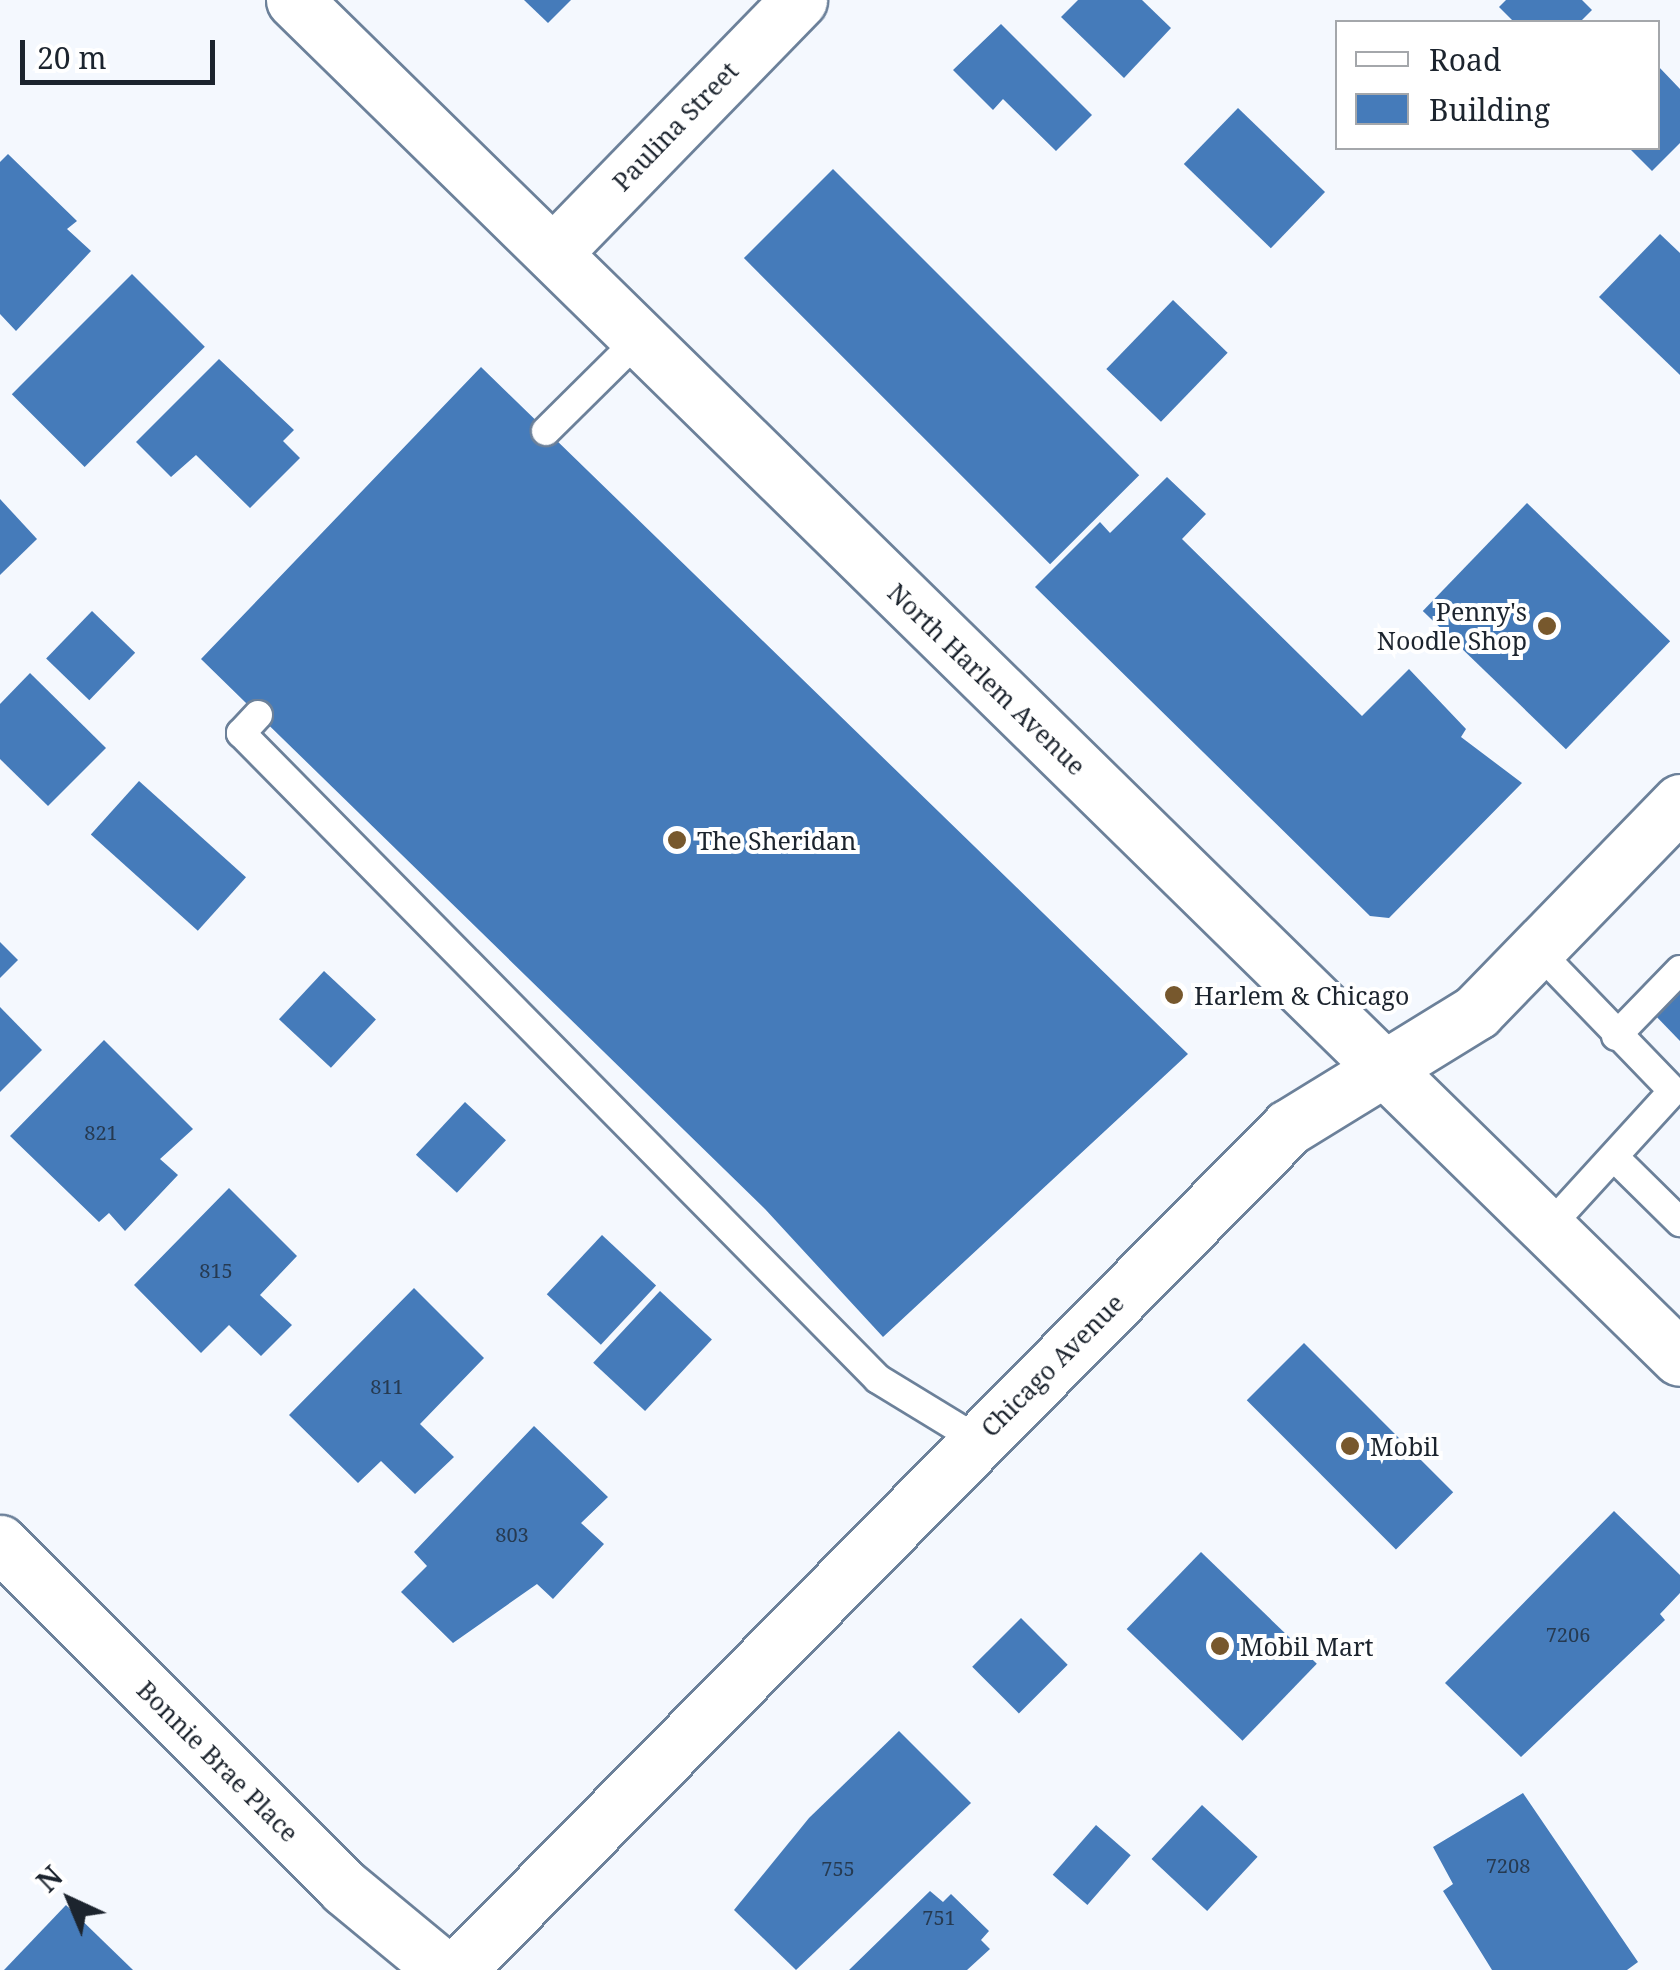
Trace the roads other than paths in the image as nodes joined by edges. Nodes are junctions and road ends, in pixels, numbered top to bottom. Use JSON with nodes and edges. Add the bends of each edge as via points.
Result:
{"nodes":[{"id":1,"x":294,"y":0,"type":"edge"},
{"id":2,"x":799,"y":0,"type":"edge"},
{"id":3,"x":552,"y":253,"type":"junction"},
{"id":4,"x":640,"y":338,"type":"junction"},
{"id":5,"x":546,"y":430,"type":"dead end"},
{"id":6,"x":258,"y":715,"type":"dead end"},
{"id":7,"x":1674,"y":821,"type":"edge"},
{"id":8,"x":1536,"y":949,"type":"junction"},
{"id":9,"x":1680,"y":970,"type":"edge"},
{"id":10,"x":1616,"y":1036,"type":"junction"},
{"id":11,"x":1389,"y":1072,"type":"junction"},
{"id":12,"x":1678,"y":1090,"type":"edge"},
{"id":13,"x":1614,"y":1156,"type":"junction"},
{"id":14,"x":1680,"y":1222,"type":"edge"},
{"id":15,"x":1548,"y":1228,"type":"junction"},
{"id":16,"x":1680,"y":1357,"type":"edge"},
{"id":17,"x":978,"y":1440,"type":"junction"},
{"id":18,"x":0,"y":1543,"type":"edge"},
{"id":19,"x":444,"y":1970,"type":"edge"},
{"id":20,"x":457,"y":1970,"type":"edge"}],
"edges":[{"from":1,"to":3,"type":"main road","name":"North Harlem Avenue"},
{"from":2,"to":3,"type":"main road","name":"Paulina Street"},
{"from":3,"to":4,"type":"main road","name":"North Harlem Avenue"},
{"from":4,"to":5,"type":"lane"},
{"from":4,"to":11,"type":"main road","name":"North Harlem Avenue"},
{"from":6,"to":17,"type":"lane","via":[[241,733],[878,1379]]},
{"from":7,"to":8,"type":"main road","name":"Chicago Avenue"},
{"from":8,"to":10,"type":"lane"},
{"from":8,"to":11,"type":"main road","name":"Chicago Avenue","via":[[1476,1012]]},
{"from":9,"to":10,"type":"lane"},
{"from":10,"to":12,"type":"lane"},
{"from":11,"to":15,"type":"main road","name":"North Harlem Avenue"},
{"from":11,"to":17,"type":"main road","name":"Chicago Avenue","via":[[1290,1128]]},
{"from":12,"to":13,"type":"lane"},
{"from":13,"to":14,"type":"lane"},
{"from":13,"to":15,"type":"lane"},
{"from":15,"to":16,"type":"main road","name":"North Harlem Avenue"},
{"from":17,"to":20,"type":"main road","name":"Chicago Avenue"},
{"from":18,"to":19,"type":"main road","name":"Bonnie Brae Place","via":[[345,1888]]}]}
